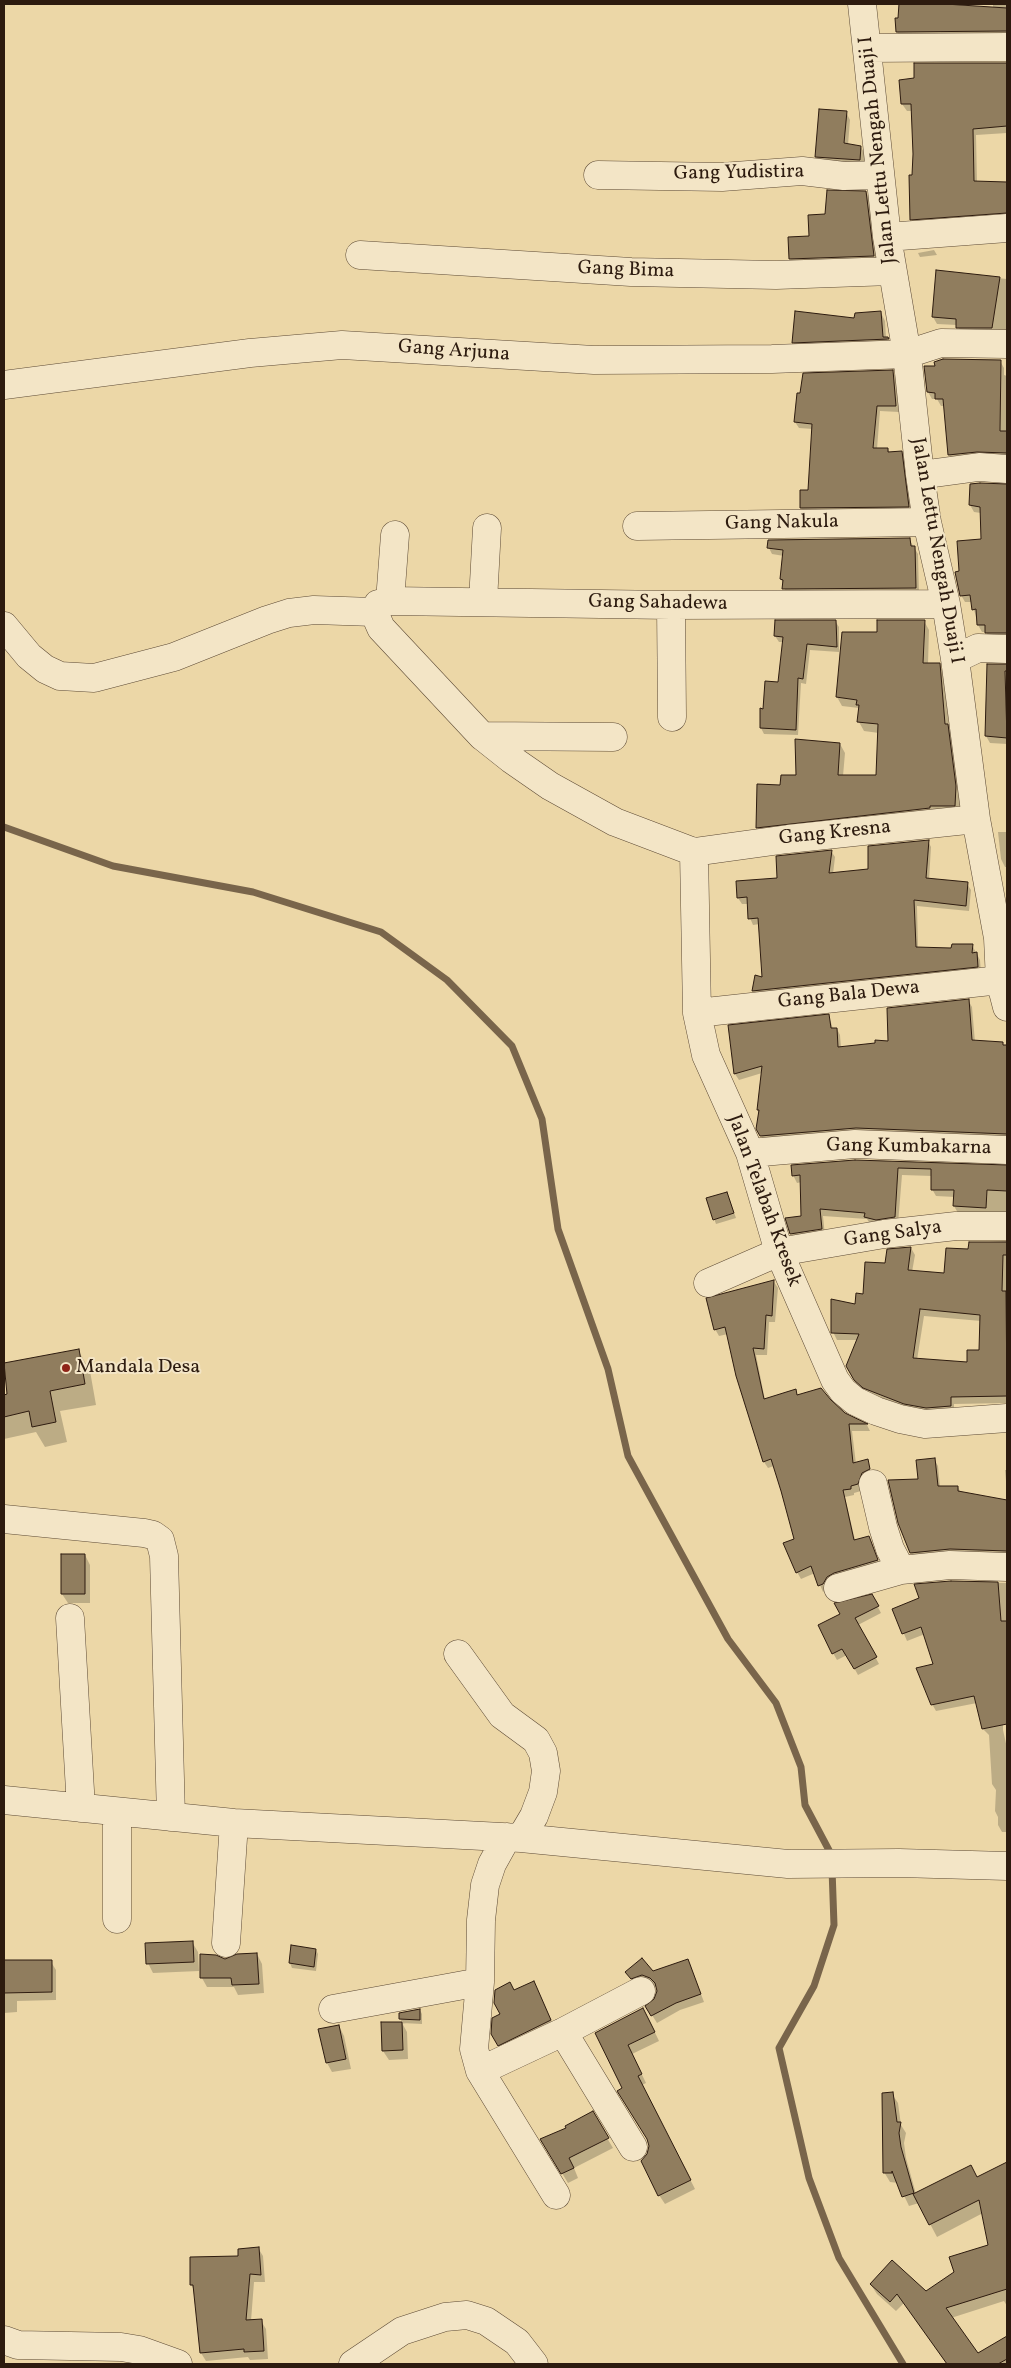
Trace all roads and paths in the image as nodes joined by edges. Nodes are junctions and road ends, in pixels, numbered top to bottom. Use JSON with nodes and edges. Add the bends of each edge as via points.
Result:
{"nodes":[{"id":1,"x":862,"y":4,"type":"edge"},
{"id":2,"x":1007,"y":47,"type":"edge"},
{"id":3,"x":868,"y":48,"type":"junction"},
{"id":4,"x":880,"y":174,"type":"junction"},
{"id":5,"x":598,"y":175,"type":"dead end"},
{"id":6,"x":1007,"y":228,"type":"edge"},
{"id":7,"x":887,"y":237,"type":"junction"},
{"id":8,"x":360,"y":255,"type":"dead end"},
{"id":9,"x":892,"y":271,"type":"junction"},
{"id":10,"x":1007,"y":344,"type":"edge"},
{"id":11,"x":907,"y":354,"type":"junction"},
{"id":12,"x":4,"y":385,"type":"edge"},
{"id":13,"x":1007,"y":469,"type":"edge"},
{"id":14,"x":920,"y":475,"type":"junction"},
{"id":15,"x":927,"y":522,"type":"junction"},
{"id":16,"x":637,"y":526,"type":"dead end"},
{"id":17,"x":487,"y":528,"type":"dead end"},
{"id":18,"x":395,"y":535,"type":"dead end"},
{"id":19,"x":483,"y":601,"type":"junction"},
{"id":20,"x":946,"y":604,"type":"junction"},
{"id":21,"x":671,"y":605,"type":"junction"},
{"id":22,"x":382,"y":607,"type":"junction"},
{"id":23,"x":4,"y":626,"type":"edge"},
{"id":24,"x":1007,"y":649,"type":"edge"},
{"id":25,"x":955,"y":659,"type":"junction"},
{"id":26,"x":672,"y":718,"type":"dead end"},
{"id":27,"x":482,"y":736,"type":"junction"},
{"id":28,"x":613,"y":737,"type":"dead end"},
{"id":29,"x":976,"y":819,"type":"junction"},
{"id":30,"x":694,"y":852,"type":"junction"},
{"id":31,"x":1002,"y":937,"type":"edge"},
{"id":32,"x":1000,"y":980,"type":"junction"},
{"id":33,"x":1007,"y":1007,"type":"edge"},
{"id":34,"x":697,"y":1013,"type":"junction"},
{"id":35,"x":1007,"y":1150,"type":"edge"},
{"id":36,"x":750,"y":1153,"type":"junction"},
{"id":37,"x":1007,"y":1226,"type":"edge"},
{"id":38,"x":779,"y":1252,"type":"junction"},
{"id":39,"x":708,"y":1283,"type":"dead end"},
{"id":40,"x":1007,"y":1418,"type":"edge"},
{"id":41,"x":873,"y":1484,"type":"dead end"},
{"id":42,"x":4,"y":1519,"type":"edge"},
{"id":43,"x":1007,"y":1567,"type":"edge"},
{"id":44,"x":901,"y":1570,"type":"junction"},
{"id":45,"x":838,"y":1588,"type":"dead end"},
{"id":46,"x":70,"y":1618,"type":"dead end"},
{"id":47,"x":458,"y":1654,"type":"dead end"},
{"id":48,"x":4,"y":1800,"type":"edge"},
{"id":49,"x":81,"y":1808,"type":"junction"},
{"id":50,"x":117,"y":1812,"type":"junction"},
{"id":51,"x":171,"y":1817,"type":"junction"},
{"id":52,"x":234,"y":1823,"type":"junction"},
{"id":53,"x":514,"y":1838,"type":"junction"},
{"id":54,"x":1007,"y":1866,"type":"edge"},
{"id":55,"x":117,"y":1918,"type":"dead end"},
{"id":56,"x":226,"y":1943,"type":"dead end"},
{"id":57,"x":480,"y":1982,"type":"junction"},
{"id":58,"x":641,"y":1991,"type":"dead end"},
{"id":59,"x":333,"y":2009,"type":"dead end"},
{"id":60,"x":563,"y":2032,"type":"junction"},
{"id":61,"x":480,"y":2071,"type":"junction"},
{"id":62,"x":633,"y":2147,"type":"dead end"},
{"id":63,"x":556,"y":2195,"type":"dead end"},
{"id":64,"x":4,"y":2340,"type":"edge"},
{"id":65,"x":178,"y":2364,"type":"edge"},
{"id":66,"x":353,"y":2364,"type":"edge"},
{"id":67,"x":534,"y":2364,"type":"edge"}],
"edges":[{"from":1,"to":3,"type":"street","name":"Jalan Lettu Nengah Duaji I"},
{"from":2,"to":3,"type":"street"},
{"from":3,"to":4,"type":"street","name":"Jalan Lettu Nengah Duaji I"},
{"from":4,"to":5,"type":"street","name":"Gang Yudistira","via":[[844,176],[802,171],[722,177]]},
{"from":4,"to":7,"type":"street","name":"Jalan Lettu Nengah Duaji I"},
{"from":6,"to":7,"type":"street"},
{"from":7,"to":9,"type":"street","name":"Jalan Lettu Nengah Duaji I"},
{"from":8,"to":9,"type":"street","name":"Gang Bima","via":[[631,272],[776,275]]},
{"from":9,"to":11,"type":"street","name":"Jalan Lettu Nengah Duaji I"},
{"from":10,"to":11,"type":"street","name":"Gang Arjuna","via":[[942,343]]},
{"from":11,"to":12,"type":"street","name":"Gang Arjuna","via":[[594,360],[342,345],[250,353]]},
{"from":11,"to":14,"type":"street","name":"Jalan Lettu Nengah Duaji I"},
{"from":13,"to":14,"type":"street","via":[[979,467]]},
{"from":14,"to":15,"type":"street","name":"Jalan Lettu Nengah Duaji I"},
{"from":15,"to":16,"type":"street","name":"Gang Nakula"},
{"from":15,"to":20,"type":"street","name":"Jalan Lettu Nengah Duaji I"},
{"from":17,"to":19,"type":"street"},
{"from":18,"to":22,"type":"street"},
{"from":19,"to":21,"type":"street","name":"Gang Sahadewa"},
{"from":19,"to":22,"type":"street","name":"Gang Sahadewa"},
{"from":20,"to":21,"type":"street","name":"Gang Sahadewa"},
{"from":20,"to":25,"type":"street","name":"Jalan Lettu Nengah Duaji I"},
{"from":21,"to":26,"type":"street"},
{"from":22,"to":23,"type":"street","name":"Gang Sahadewa","via":[[289,613],[174,657],[94,678],[60,676],[45,669],[29,656]]},
{"from":22,"to":27,"type":"street","via":[[381,628]]},
{"from":24,"to":25,"type":"street","via":[[978,648]]},
{"from":25,"to":29,"type":"street","name":"Jalan Lettu Nengah Duaji I"},
{"from":27,"to":28,"type":"street"},
{"from":27,"to":30,"type":"street","via":[[550,786],[615,822]]},
{"from":29,"to":30,"type":"street","name":"Gang Kresna"},
{"from":29,"to":31,"type":"street","name":"Jalan Lettu Nengah Duaji I"},
{"from":30,"to":34,"type":"street","name":"Jalan Telabah Kresek"},
{"from":31,"to":32,"type":"street","name":"Jalan Lettu Nengah Duaji I"},
{"from":32,"to":33,"type":"street","name":"Jalan Lettu Nengah Duaji I"},
{"from":32,"to":34,"type":"street","name":"Gang Bala Dewa"},
{"from":34,"to":36,"type":"street","name":"Jalan Telabah Kresek","via":[[706,1055]]},
{"from":35,"to":36,"type":"street","name":"Gang Kumbakarna","via":[[855,1144]]},
{"from":36,"to":38,"type":"street","name":"Jalan Telabah Kresek"},
{"from":37,"to":38,"type":"street","name":"Gang Salya","via":[[956,1226],[884,1234]]},
{"from":38,"to":39,"type":"street","name":"Gang Salya"},
{"from":38,"to":40,"type":"street","name":"Jalan Telabah Kresek","via":[[835,1380],[856,1402],[892,1417],[925,1424]]},
{"from":41,"to":44,"type":"street","via":[[887,1542]]},
{"from":42,"to":51,"type":"street","via":[[144,1533],[160,1540],[164,1556]]},
{"from":43,"to":44,"type":"street","via":[[950,1565]]},
{"from":44,"to":45,"type":"street"},
{"from":46,"to":49,"type":"street"},
{"from":47,"to":53,"type":"street","via":[[502,1715],[536,1740],[543,1753],[546,1771],[543,1792],[534,1816]]},
{"from":48,"to":49,"type":"street"},
{"from":49,"to":50,"type":"street"},
{"from":50,"to":51,"type":"street"},
{"from":50,"to":55,"type":"street"},
{"from":51,"to":52,"type":"street"},
{"from":52,"to":53,"type":"street"},
{"from":52,"to":56,"type":"street"},
{"from":53,"to":54,"type":"street","via":[[788,1864]]},
{"from":53,"to":57,"type":"street","via":[[492,1864],[485,1885],[480,1920]]},
{"from":57,"to":59,"type":"street"},
{"from":57,"to":61,"type":"street","via":[[474,2049]]},
{"from":58,"to":60,"type":"street"},
{"from":60,"to":61,"type":"street"},
{"from":60,"to":62,"type":"street"},
{"from":61,"to":63,"type":"street"},
{"from":64,"to":65,"type":"street","via":[[18,2345],[121,2347]]},
{"from":66,"to":67,"type":"street","via":[[402,2331],[445,2317],[466,2315],[486,2321],[517,2342]]}]}
